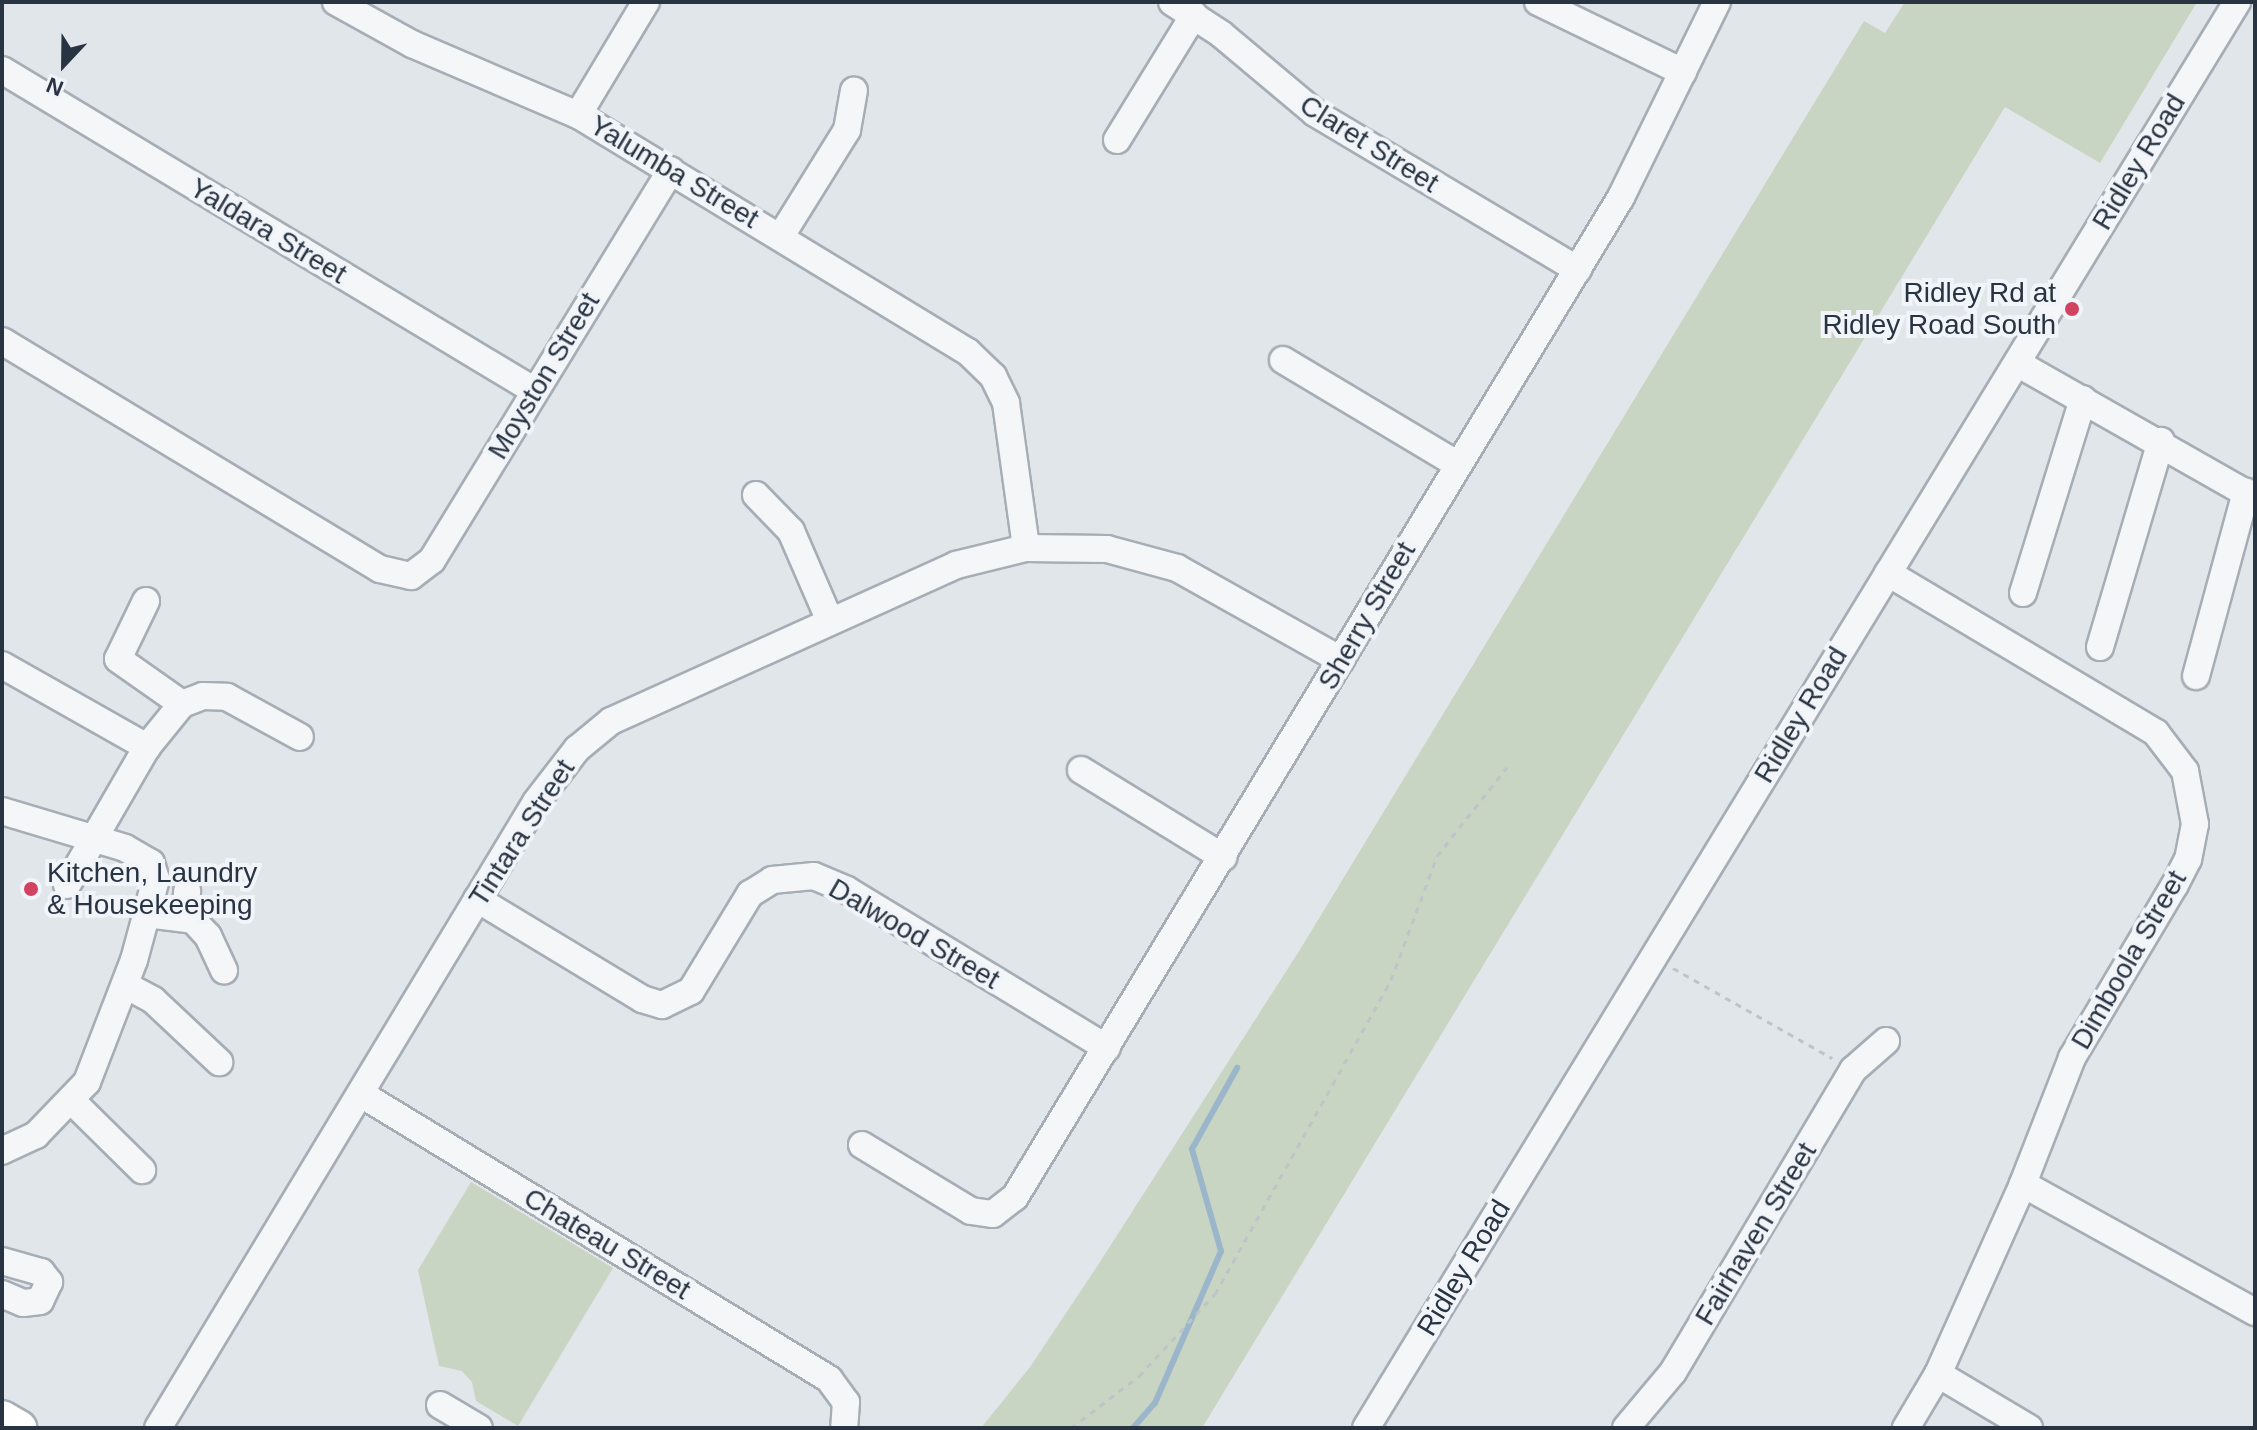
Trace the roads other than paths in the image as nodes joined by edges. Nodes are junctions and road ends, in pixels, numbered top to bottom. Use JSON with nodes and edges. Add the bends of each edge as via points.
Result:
{"nodes":[{"id":1,"x":336,"y":2,"type":"edge"},
{"id":2,"x":646,"y":2,"type":"edge"},
{"id":3,"x":1538,"y":2,"type":"edge"},
{"id":4,"x":1717,"y":2,"type":"edge"},
{"id":5,"x":2237,"y":2,"type":"edge"},
{"id":6,"x":1183,"y":9,"type":"edge"},
{"id":7,"x":2,"y":70,"type":"edge"},
{"id":8,"x":1683,"y":72,"type":"junction"},
{"id":9,"x":854,"y":91,"type":"dead end"},
{"id":10,"x":578,"y":115,"type":"junction"},
{"id":11,"x":1117,"y":140,"type":"dead end"},
{"id":12,"x":671,"y":170,"type":"junction"},
{"id":13,"x":781,"y":236,"type":"junction"},
{"id":14,"x":1578,"y":270,"type":"junction"},
{"id":15,"x":2,"y":341,"type":"edge"},
{"id":16,"x":1283,"y":360,"type":"dead end"},
{"id":17,"x":2017,"y":363,"type":"junction"},
{"id":18,"x":535,"y":391,"type":"junction"},
{"id":19,"x":2083,"y":399,"type":"junction"},
{"id":20,"x":2161,"y":441,"type":"junction"},
{"id":21,"x":1457,"y":464,"type":"junction"},
{"id":22,"x":756,"y":495,"type":"dead end"},
{"id":23,"x":2251,"y":495,"type":"edge"},
{"id":24,"x":1026,"y":548,"type":"junction"},
{"id":25,"x":1888,"y":573,"type":"junction"},
{"id":26,"x":2023,"y":593,"type":"dead end"},
{"id":27,"x":146,"y":601,"type":"dead end"},
{"id":28,"x":829,"y":619,"type":"junction"},
{"id":29,"x":2100,"y":647,"type":"dead end"},
{"id":30,"x":1341,"y":660,"type":"junction"},
{"id":31,"x":2,"y":665,"type":"edge"},
{"id":32,"x":2196,"y":676,"type":"dead end"},
{"id":33,"x":182,"y":704,"type":"junction"},
{"id":34,"x":300,"y":737,"type":"dead end"},
{"id":35,"x":147,"y":747,"type":"junction"},
{"id":36,"x":1081,"y":770,"type":"dead end"},
{"id":37,"x":2,"y":811,"type":"edge"},
{"id":38,"x":95,"y":837,"type":"junction"},
{"id":39,"x":1223,"y":857,"type":"junction"},
{"id":40,"x":67,"y":885,"type":"dead end"},
{"id":41,"x":477,"y":899,"type":"junction"},
{"id":42,"x":147,"y":914,"type":"junction"},
{"id":43,"x":224,"y":971,"type":"dead end"},
{"id":44,"x":125,"y":985,"type":"junction"},
{"id":45,"x":1886,"y":1041,"type":"dead end"},
{"id":46,"x":1107,"y":1048,"type":"junction"},
{"id":47,"x":219,"y":1062,"type":"dead end"},
{"id":48,"x":361,"y":1094,"type":"junction"},
{"id":49,"x":71,"y":1100,"type":"junction"},
{"id":50,"x":862,"y":1145,"type":"dead end"},
{"id":51,"x":2,"y":1151,"type":"edge"},
{"id":52,"x":142,"y":1170,"type":"dead end"},
{"id":53,"x":2023,"y":1184,"type":"junction"},
{"id":54,"x":2,"y":1261,"type":"edge"},
{"id":55,"x":2,"y":1294,"type":"edge"},
{"id":56,"x":2255,"y":1312,"type":"edge"},
{"id":57,"x":1938,"y":1374,"type":"junction"},
{"id":58,"x":440,"y":1405,"type":"dead end"},
{"id":59,"x":2,"y":1418,"type":"edge"},
{"id":60,"x":19,"y":1428,"type":"edge"},
{"id":61,"x":158,"y":1428,"type":"edge"},
{"id":62,"x":479,"y":1428,"type":"edge"},
{"id":63,"x":844,"y":1428,"type":"edge"},
{"id":64,"x":1366,"y":1428,"type":"edge"},
{"id":65,"x":1626,"y":1428,"type":"edge"},
{"id":66,"x":1906,"y":1428,"type":"edge"},
{"id":67,"x":2029,"y":1428,"type":"edge"}],
"edges":[{"from":1,"to":10,"type":"street","name":"Yalumba Street","via":[[412,44]]},
{"from":2,"to":10,"type":"street"},
{"from":3,"to":8,"type":"street"},
{"from":4,"to":8,"type":"street","name":"Sherry Street"},
{"from":5,"to":17,"type":"street","name":"Ridley Road"},
{"from":6,"to":11,"type":"street"},
{"from":6,"to":14,"type":"street","name":"Claret Street","via":[[1315,113]]},
{"from":7,"to":18,"type":"street","name":"Yaldara Street"},
{"from":8,"to":14,"type":"street","name":"Sherry Street","via":[[1646,153]]},
{"from":9,"to":13,"type":"street","via":[[847,130]]},
{"from":10,"to":12,"type":"street","name":"Yalumba Street"},
{"from":12,"to":13,"type":"street","name":"Yalumba Street"},
{"from":12,"to":18,"type":"street","name":"Moyston Street"},
{"from":13,"to":24,"type":"street","name":"Yalumba Street","via":[[999,372]]},
{"from":14,"to":21,"type":"street","name":"Sherry Street"},
{"from":15,"to":18,"type":"street","name":"Moyston Street","via":[[413,585]]},
{"from":16,"to":21,"type":"street"},
{"from":17,"to":19,"type":"street"},
{"from":17,"to":25,"type":"street","name":"Ridley Road"},
{"from":19,"to":20,"type":"street"},
{"from":19,"to":26,"type":"street"},
{"from":20,"to":23,"type":"street"},
{"from":20,"to":29,"type":"street"},
{"from":21,"to":30,"type":"street","name":"Sherry Street"},
{"from":22,"to":28,"type":"street","via":[[791,531]]},
{"from":23,"to":32,"type":"street"},
{"from":24,"to":28,"type":"street","name":"Tintara Street","via":[[971,560]]},
{"from":24,"to":30,"type":"street","name":"Tintara Street","via":[[1107,549],[1177,568]]},
{"from":25,"to":53,"type":"street","name":"Dimboola Street","via":[[2156,733],[2193,790],[2195,824],[2188,859],[2072,1058]]},
{"from":25,"to":64,"type":"street","name":"Ridley Road"},
{"from":27,"to":33,"type":"street","via":[[118,659]]},
{"from":28,"to":41,"type":"street","name":"Tintara Street","via":[[611,721],[554,774]]},
{"from":30,"to":39,"type":"street","name":"Sherry Street"},
{"from":31,"to":35,"type":"street"},
{"from":33,"to":34,"type":"street","via":[[203,696],[227,697]]},
{"from":33,"to":35,"type":"street"},
{"from":35,"to":38,"type":"street"},
{"from":36,"to":39,"type":"street"},
{"from":37,"to":38,"type":"street"},
{"from":38,"to":40,"type":"street"},
{"from":38,"to":42,"type":"street","via":[[151,863],[156,879]]},
{"from":39,"to":46,"type":"street","name":"Sherry Street"},
{"from":41,"to":46,"type":"street","name":"Dalwood Street","via":[[674,1013],[750,894],[772,880],[800,874],[847,890]]},
{"from":41,"to":48,"type":"street","name":"Tintara Street"},
{"from":42,"to":43,"type":"street","via":[[186,903]]},
{"from":42,"to":44,"type":"street"},
{"from":44,"to":47,"type":"street","via":[[161,1006]]},
{"from":44,"to":49,"type":"street","via":[[94,1067]]},
{"from":45,"to":65,"type":"street","name":"Fairhaven Street","via":[[1853,1070],[1673,1372]]},
{"from":46,"to":50,"type":"street","name":"Sherry Street","via":[[996,1222]]},
{"from":48,"to":61,"type":"street","name":"Tintara Street"},
{"from":48,"to":63,"type":"street","name":"Chateau Street","via":[[829,1379],[856,1399]]},
{"from":49,"to":51,"type":"street","via":[[36,1135]]},
{"from":49,"to":52,"type":"street"},
{"from":53,"to":56,"type":"street"},
{"from":53,"to":57,"type":"street","name":"Dimboola Street"},
{"from":54,"to":55,"type":"street","via":[[41,1272],[49,1282],[40,1301],[23,1303]]},
{"from":57,"to":66,"type":"street","name":"Dimboola Street"},
{"from":57,"to":67,"type":"street"},
{"from":58,"to":62,"type":"street"},
{"from":59,"to":60,"type":"main road"}]}
